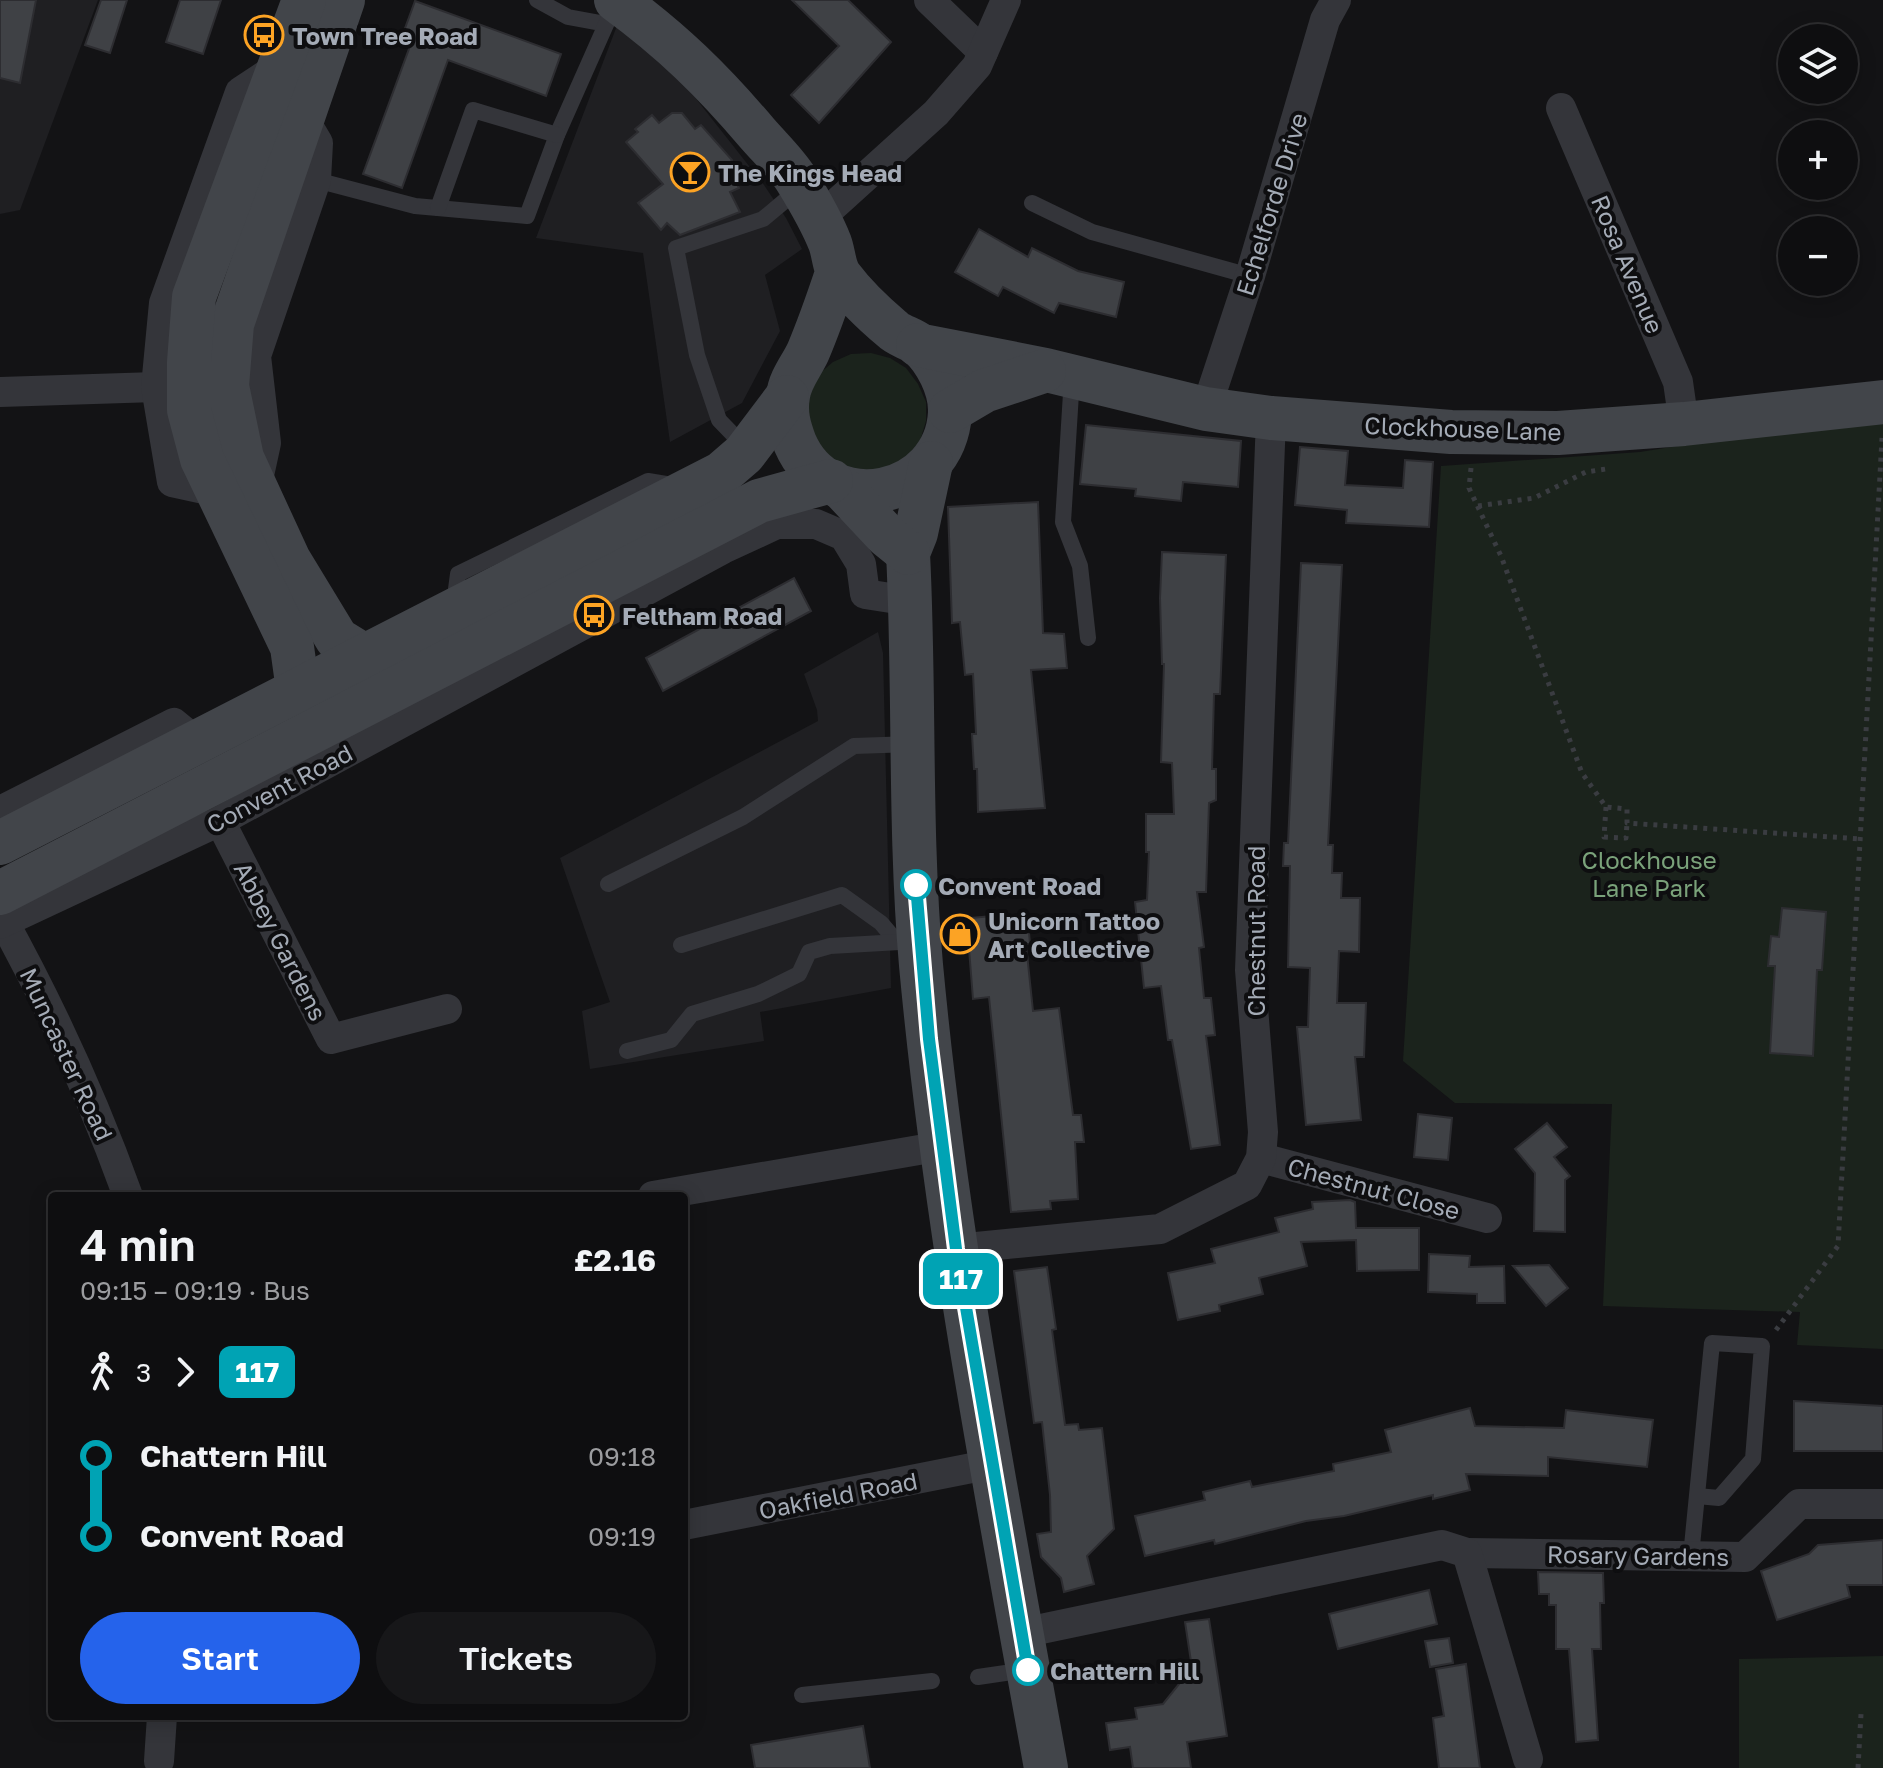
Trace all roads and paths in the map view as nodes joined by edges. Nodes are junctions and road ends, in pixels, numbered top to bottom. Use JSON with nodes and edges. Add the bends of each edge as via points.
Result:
{"nodes":[{"id":1,"x":304,"y":0,"type":"edge"},
{"id":2,"x":343,"y":0,"type":"edge"},
{"id":3,"x":537,"y":0,"type":"edge"},
{"id":4,"x":929,"y":0,"type":"edge"},
{"id":5,"x":1006,"y":0,"type":"edge"},
{"id":6,"x":1336,"y":0,"type":"edge"},
{"id":7,"x":613,"y":8,"type":"edge"},
{"id":8,"x":983,"y":52,"type":"junction"},
{"id":9,"x":281,"y":65,"type":"junction"},
{"id":10,"x":1561,"y":108,"type":"dead end"},
{"id":11,"x":302,"y":116,"type":"junction"},
{"id":12,"x":557,"y":135,"type":"junction"},
{"id":13,"x":316,"y":180,"type":"junction"},
{"id":14,"x":810,"y":203,"type":"junction"},
{"id":15,"x":1032,"y":203,"type":"dead end"},
{"id":16,"x":438,"y":208,"type":"junction"},
{"id":17,"x":837,"y":273,"type":"junction"},
{"id":18,"x":1250,"y":276,"type":"junction"},
{"id":19,"x":907,"y":339,"type":"junction"},
{"id":20,"x":805,"y":357,"type":"junction"},
{"id":21,"x":1059,"y":373,"type":"junction"},
{"id":22,"x":156,"y":387,"type":"junction"},
{"id":23,"x":0,"y":392,"type":"edge"},
{"id":24,"x":787,"y":397,"type":"junction"},
{"id":25,"x":1880,"y":403,"type":"edge"},
{"id":26,"x":1206,"y":409,"type":"junction"},
{"id":27,"x":950,"y":411,"type":"junction"},
{"id":28,"x":1271,"y":418,"type":"junction"},
{"id":29,"x":1684,"y":424,"type":"junction"},
{"id":30,"x":1475,"y":432,"type":"junction"},
{"id":31,"x":747,"y":449,"type":"junction"},
{"id":32,"x":931,"y":463,"type":"junction"},
{"id":33,"x":836,"y":485,"type":"junction"},
{"id":34,"x":237,"y":490,"type":"junction"},
{"id":35,"x":708,"y":521,"type":"junction"},
{"id":36,"x":908,"y":553,"type":"junction"},
{"id":37,"x":910,"y":601,"type":"junction"},
{"id":38,"x":1088,"y":638,"type":"dead end"},
{"id":39,"x":363,"y":655,"type":"junction"},
{"id":40,"x":298,"y":690,"type":"junction"},
{"id":41,"x":196,"y":741,"type":"junction"},
{"id":42,"x":913,"y":744,"type":"junction"},
{"id":43,"x":1606,"y":807,"type":"junction"},
{"id":44,"x":0,"y":811,"type":"edge"},
{"id":45,"x":220,"y":821,"type":"junction"},
{"id":46,"x":1627,"y":823,"type":"junction"},
{"id":47,"x":1861,"y":839,"type":"junction"},
{"id":48,"x":0,"y":843,"type":"edge"},
{"id":49,"x":608,"y":884,"type":"dead end"},
{"id":50,"x":1,"y":913,"type":"edge"},
{"id":51,"x":908,"y":941,"type":"junction"},
{"id":52,"x":681,"y":945,"type":"dead end"},
{"id":53,"x":447,"y":1009,"type":"dead end"},
{"id":54,"x":627,"y":1051,"type":"dead end"},
{"id":55,"x":942,"y":1146,"type":"junction"},
{"id":56,"x":1261,"y":1158,"type":"junction"},
{"id":57,"x":127,"y":1192,"type":"edge"},
{"id":58,"x":676,"y":1192,"type":"edge"},
{"id":59,"x":1487,"y":1218,"type":"dead end"},
{"id":60,"x":956,"y":1249,"type":"junction"},
{"id":61,"x":1762,"y":1346,"type":"junction"},
{"id":62,"x":992,"y":1464,"type":"junction"},
{"id":63,"x":1697,"y":1496,"type":"junction"},
{"id":64,"x":1883,"y":1504,"type":"edge"},
{"id":65,"x":688,"y":1524,"type":"edge"},
{"id":66,"x":1467,"y":1553,"type":"junction"},
{"id":67,"x":1691,"y":1556,"type":"junction"},
{"id":68,"x":1025,"y":1651,"type":"junction"},
{"id":69,"x":978,"y":1677,"type":"dead end"},
{"id":70,"x":932,"y":1681,"type":"dead end"},
{"id":71,"x":802,"y":1695,"type":"dead end"},
{"id":72,"x":1861,"y":1714,"type":"dead end"},
{"id":73,"x":162,"y":1720,"type":"edge"},
{"id":74,"x":1528,"y":1759,"type":"dead end"},
{"id":75,"x":159,"y":1761,"type":"dead end"},
{"id":76,"x":1046,"y":1768,"type":"edge"},
{"id":77,"x":1858,"y":1768,"type":"edge"}],
"edges":[{"from":1,"to":9,"type":"main road"},
{"from":2,"to":11,"type":"main road"},
{"from":3,"to":7,"type":"lane","via":[[568,17]]},
{"from":4,"to":8,"type":"street"},
{"from":5,"to":8,"type":"street"},
{"from":6,"to":18,"type":"street","name":"Echelforde Drive","via":[[1325,20]]},
{"from":7,"to":12,"type":"lane"},
{"from":7,"to":14,"type":"main road","via":[[663,35],[712,81],[794,176]]},
{"from":8,"to":14,"type":"street","via":[[936,113]]},
{"from":9,"to":22,"type":"street","via":[[240,92],[164,303]]},
{"from":9,"to":34,"type":"main road","via":[[194,297],[189,410],[202,459]]},
{"from":10,"to":29,"type":"street","name":"Rosa Avenue","via":[[1678,382]]},
{"from":11,"to":13,"type":"street","via":[[318,143]]},
{"from":11,"to":34,"type":"main road","via":[[232,324],[227,386],[242,458]]},
{"from":12,"to":16,"type":"lane","via":[[527,216]]},
{"from":12,"to":16,"type":"lane","via":[[473,110]]},
{"from":13,"to":16,"type":"lane"},
{"from":13,"to":34,"type":"street","via":[[256,356],[266,443]]},
{"from":14,"to":17,"type":"main road","via":[[832,248]]},
{"from":14,"to":31,"type":"lane","via":[[676,248],[697,355],[719,420]]},
{"from":15,"to":18,"type":"lane","via":[[1092,232]]},
{"from":17,"to":19,"type":"main road","via":[[862,303]]},
{"from":17,"to":20,"type":"main road"},
{"from":18,"to":26,"type":"street","name":"Echelforde Drive"},
{"from":19,"to":20,"type":"main road","via":[[881,329],[853,329],[828,338]]},
{"from":19,"to":21,"type":"main road","name":"Clockhouse Lane"},
{"from":19,"to":27,"type":"main road","via":[[940,370]]},
{"from":20,"to":24,"type":"main road"},
{"from":21,"to":26,"type":"main road","name":"Clockhouse Lane"},
{"from":21,"to":27,"type":"main road","via":[[984,391]]},
{"from":21,"to":38,"type":"lane","via":[[1063,522],[1080,566]]},
{"from":22,"to":23,"type":"street"},
{"from":22,"to":34,"type":"street","via":[[172,482]]},
{"from":24,"to":31,"type":"main road","name":"Convent Road"},
{"from":24,"to":33,"type":"main road","via":[[787,424],[801,457]]},
{"from":25,"to":29,"type":"main road","name":"Clockhouse Lane"},
{"from":25,"to":47,"type":"path","via":[[1883,442]]},
{"from":26,"to":28,"type":"main road","name":"Clockhouse Lane"},
{"from":27,"to":32,"type":"main road","via":[[946,435]]},
{"from":28,"to":30,"type":"main road","name":"Clockhouse Lane"},
{"from":28,"to":56,"type":"street","name":"Chestnut Road","via":[[1250,970]]},
{"from":29,"to":30,"type":"main road","name":"Clockhouse Lane","via":[[1558,433]]},
{"from":30,"to":43,"type":"path","via":[[1469,488],[1501,556],[1582,773]]},
{"from":31,"to":35,"type":"main road","name":"Convent Road","via":[[722,473]]},
{"from":32,"to":33,"type":"main road","via":[[913,479],[886,490],[860,492]]},
{"from":32,"to":36,"type":"main road"},
{"from":33,"to":35,"type":"main road","name":"Convent Road","via":[[759,501]]},
{"from":33,"to":36,"type":"main road"},
{"from":34,"to":39,"type":"main road","via":[[289,560],[337,639]]},
{"from":34,"to":40,"type":"main road","via":[[292,647]]},
{"from":35,"to":37,"type":"street","name":"Convent Road","via":[[816,524],[844,536],[861,564],[865,594]]},
{"from":35,"to":39,"type":"main road","name":"Convent Road","via":[[453,610]]},
{"from":35,"to":45,"type":"street","name":"Convent Road"},
{"from":35,"to":50,"type":"main road","name":"Convent Road","via":[[339,718]]},
{"from":36,"to":37,"type":"main road"},
{"from":37,"to":42,"type":"main road"},
{"from":39,"to":40,"type":"main road","name":"Convent Road"},
{"from":40,"to":41,"type":"main road","name":"Convent Road"},
{"from":41,"to":44,"type":"street","via":[[174,723]]},
{"from":41,"to":48,"type":"main road","name":"Convent Road"},
{"from":42,"to":49,"type":"lane","via":[[854,746],[743,817]]},
{"from":42,"to":51,"type":"main road","via":[[915,884]]},
{"from":43,"to":46,"type":"path","via":[[1627,809]]},
{"from":43,"to":46,"type":"path","via":[[1604,837],[1626,838]]},
{"from":45,"to":50,"type":"street","name":"Convent Road"},
{"from":45,"to":53,"type":"street","name":"Abbey Gardens","via":[[331,1039]]},
{"from":46,"to":47,"type":"path"},
{"from":47,"to":61,"type":"path","via":[[1838,1246]]},
{"from":50,"to":57,"type":"street","name":"Muncaster Road","via":[[93,1102]]},
{"from":51,"to":52,"type":"lane","via":[[842,895]]},
{"from":51,"to":54,"type":"lane","via":[[809,952],[799,974],[758,994],[692,1014],[671,1040]]},
{"from":51,"to":55,"type":"main road"},
{"from":55,"to":58,"type":"street"},
{"from":55,"to":60,"type":"main road"},
{"from":56,"to":59,"type":"street","name":"Chestnut Close"},
{"from":56,"to":60,"type":"street","via":[[1247,1185],[1160,1229]]},
{"from":60,"to":62,"type":"main road"},
{"from":61,"to":63,"type":"lane","via":[[1753,1459],[1719,1498]]},
{"from":61,"to":63,"type":"lane","via":[[1712,1343]]},
{"from":62,"to":65,"type":"street","name":"Oakfield Road"},
{"from":62,"to":68,"type":"main road"},
{"from":63,"to":67,"type":"lane"},
{"from":64,"to":67,"type":"street","name":"Rosary Gardens","via":[[1799,1504],[1745,1557]]},
{"from":66,"to":67,"type":"street","name":"Rosary Gardens"},
{"from":66,"to":68,"type":"street","via":[[1442,1545]]},
{"from":66,"to":74,"type":"street"},
{"from":68,"to":69,"type":"lane"},
{"from":68,"to":76,"type":"main road"},
{"from":70,"to":71,"type":"lane"},
{"from":72,"to":77,"type":"path"},
{"from":73,"to":75,"type":"street"}]}
